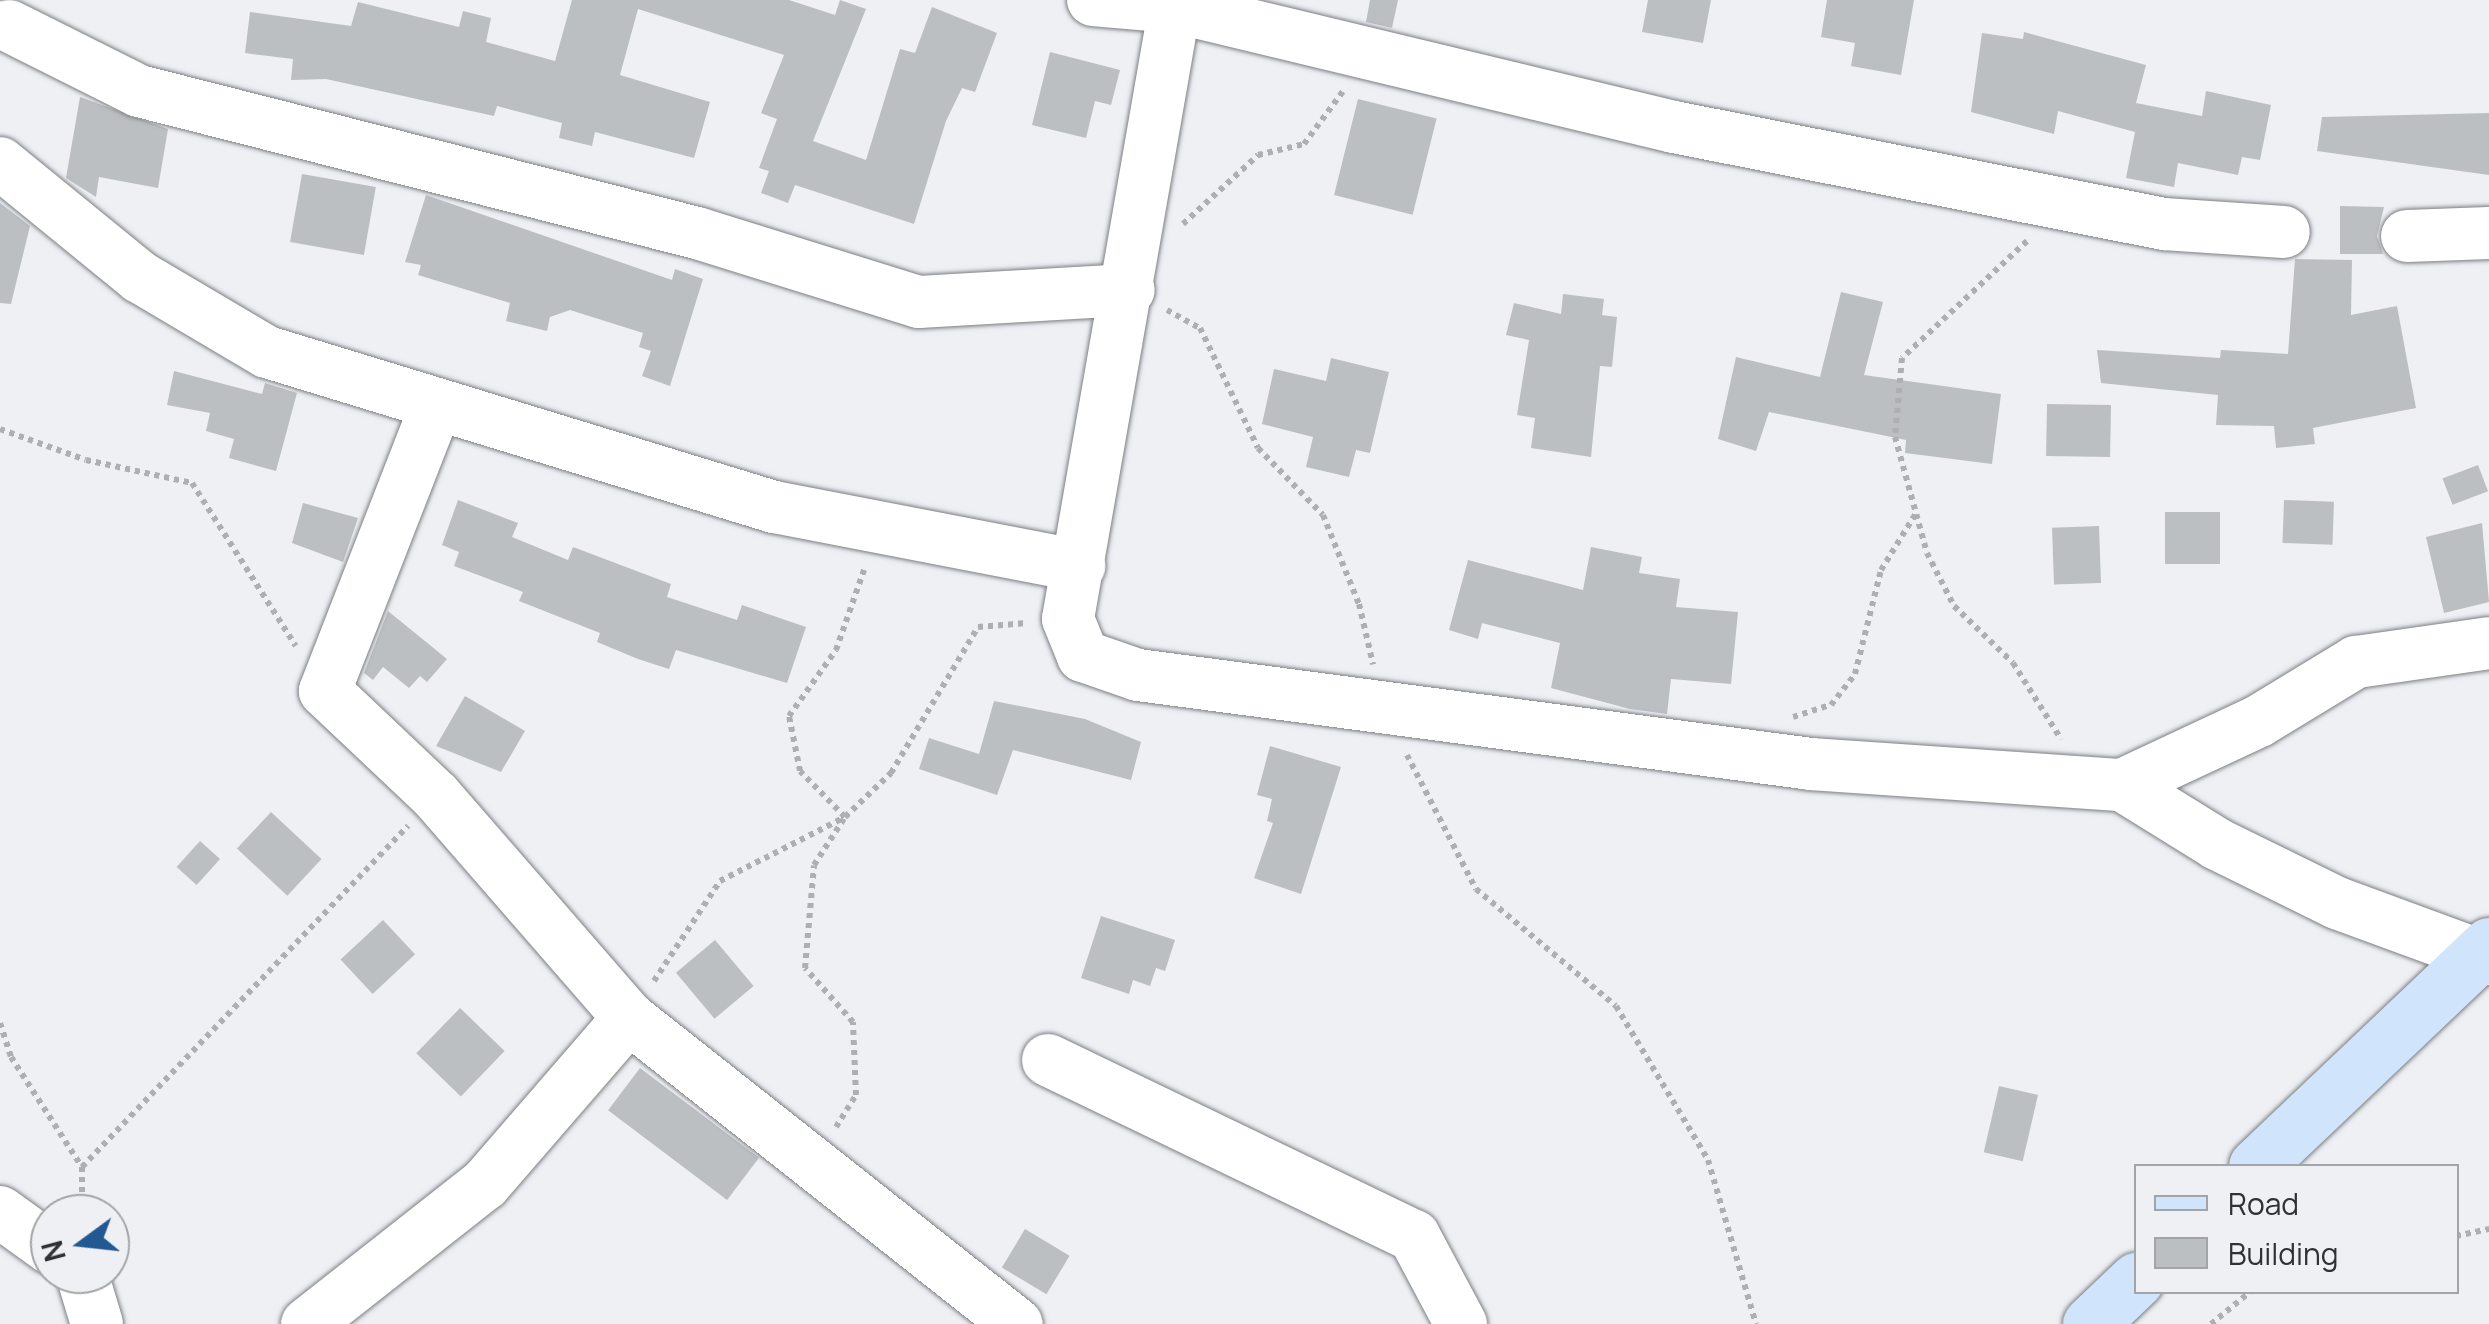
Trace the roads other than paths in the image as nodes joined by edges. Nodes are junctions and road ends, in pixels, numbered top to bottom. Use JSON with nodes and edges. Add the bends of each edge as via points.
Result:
{"nodes":[{"id":1,"x":1093,"y":0,"type":"edge"},
{"id":2,"x":1176,"y":4,"type":"edge"},
{"id":3,"x":14,"y":19,"type":"edge"},
{"id":4,"x":0,"y":163,"type":"edge"},
{"id":5,"x":2284,"y":232,"type":"dead end"},
{"id":6,"x":2489,"y":233,"type":"edge"},
{"id":7,"x":2407,"y":236,"type":"dead end"},
{"id":8,"x":1129,"y":290,"type":"junction"},
{"id":9,"x":436,"y":406,"type":"junction"},
{"id":10,"x":1079,"y":566,"type":"junction"},
{"id":11,"x":2489,"y":643,"type":"edge"},
{"id":12,"x":2106,"y":783,"type":"junction"},
{"id":13,"x":2484,"y":954,"type":"edge"},
{"id":14,"x":629,"y":1018,"type":"junction"},
{"id":15,"x":1048,"y":1060,"type":"dead end"},
{"id":16,"x":2258,"y":1164,"type":"edge"},
{"id":17,"x":0,"y":1212,"type":"edge"},
{"id":18,"x":30,"y":1234,"type":"edge"},
{"id":19,"x":2134,"y":1282,"type":"edge"},
{"id":20,"x":88,"y":1294,"type":"edge"},
{"id":21,"x":98,"y":1324,"type":"edge"},
{"id":22,"x":307,"y":1324,"type":"edge"},
{"id":23,"x":1017,"y":1324,"type":"edge"},
{"id":24,"x":1462,"y":1324,"type":"edge"},
{"id":25,"x":2090,"y":1324,"type":"edge"}],
"edges":[{"from":1,"to":2,"type":"street"},
{"from":2,"to":5,"type":"street","via":[[1674,127],[2164,224]]},
{"from":2,"to":8,"type":"street"},
{"from":3,"to":8,"type":"street","via":[[139,91],[696,233],[919,302]]},
{"from":4,"to":9,"type":"street","via":[[140,277],[267,352]]},
{"from":6,"to":7,"type":"street"},
{"from":8,"to":10,"type":"street"},
{"from":9,"to":10,"type":"street","via":[[831,518]]},
{"from":9,"to":14,"type":"street","via":[[325,692],[436,796]]},
{"from":10,"to":12,"type":"street","via":[[1068,619],[1083,656],[1138,675],[1750,756]]},
{"from":11,"to":12,"type":"street","via":[[2356,662],[2258,721]]},
{"from":12,"to":13,"type":"street","via":[[2320,894]]},
{"from":13,"to":16,"type":"main road"},
{"from":14,"to":22,"type":"street","via":[[485,1184]]},
{"from":14,"to":23,"type":"street"},
{"from":15,"to":24,"type":"street","via":[[1414,1236]]},
{"from":17,"to":18,"type":"street"},
{"from":19,"to":25,"type":"main road"},
{"from":20,"to":21,"type":"street"}]}
